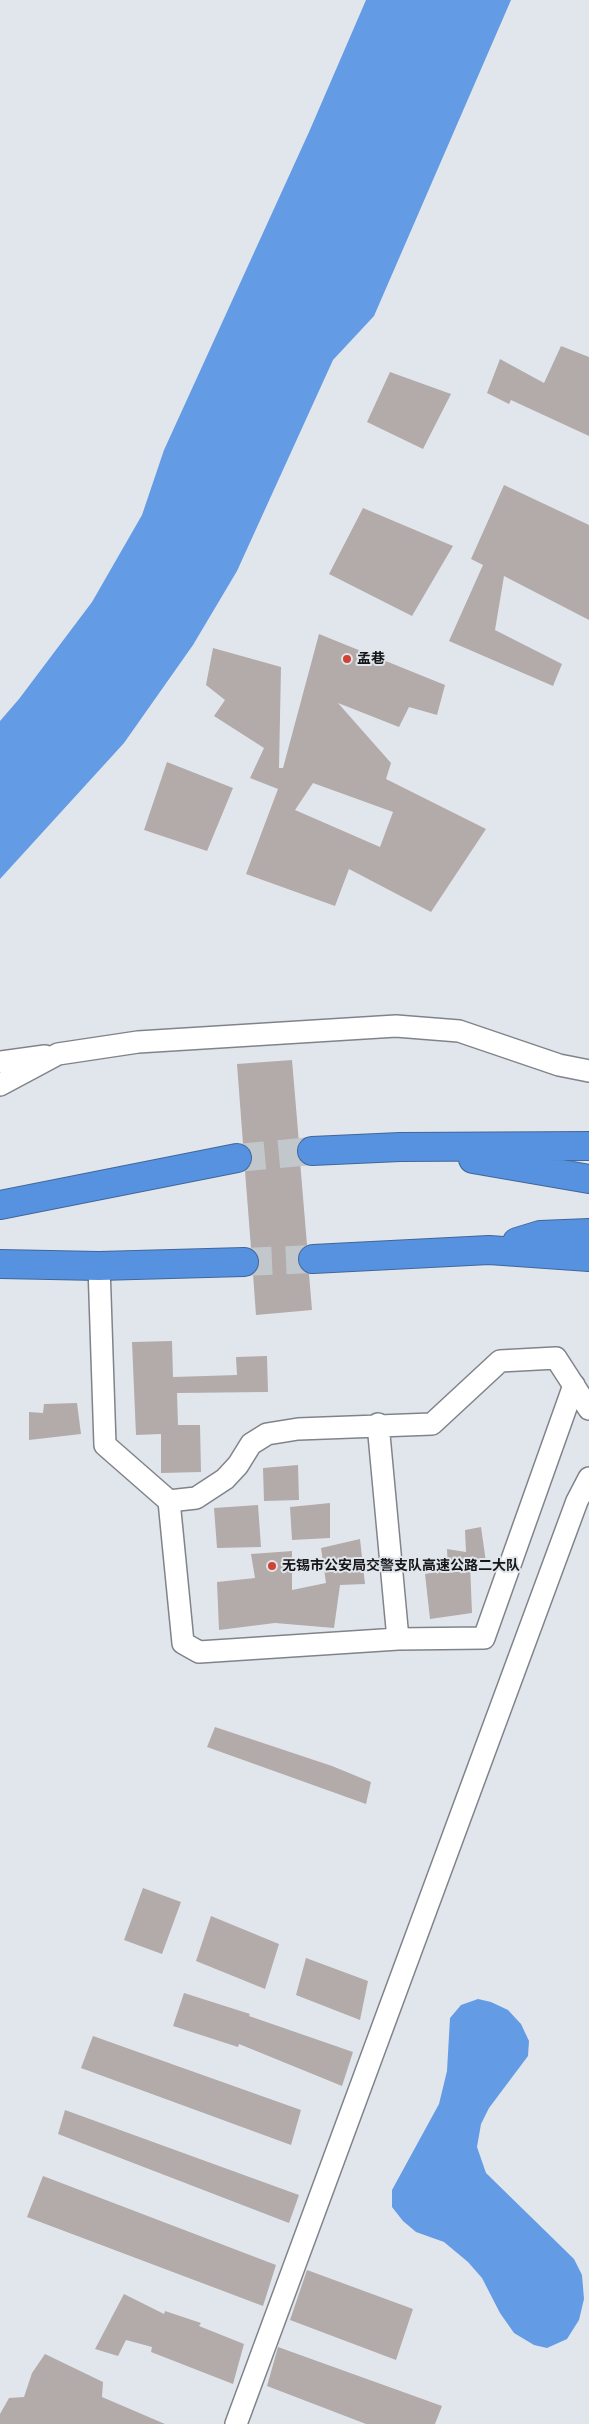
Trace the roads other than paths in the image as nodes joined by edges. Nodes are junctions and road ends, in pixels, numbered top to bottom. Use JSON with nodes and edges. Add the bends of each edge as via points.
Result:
{"nodes":[{"id":1,"x":58,"y":1054,"type":"junction"},
{"id":2,"x":0,"y":1062,"type":"edge"},
{"id":3,"x":589,"y":1071,"type":"edge"},
{"id":4,"x":0,"y":1085,"type":"edge"},
{"id":5,"x":589,"y":1146,"type":"edge"},
{"id":6,"x":400,"y":1147,"type":"junction"},
{"id":7,"x":312,"y":1151,"type":"tunnel mouth"},
{"id":8,"x":237,"y":1158,"type":"tunnel mouth"},
{"id":9,"x":589,"y":1179,"type":"edge"},
{"id":10,"x":0,"y":1205,"type":"edge"},
{"id":11,"x":589,"y":1232,"type":"edge"},
{"id":12,"x":490,"y":1250,"type":"junction"},
{"id":13,"x":589,"y":1257,"type":"edge"},
{"id":14,"x":313,"y":1259,"type":"tunnel mouth"},
{"id":15,"x":244,"y":1262,"type":"tunnel mouth"},
{"id":16,"x":0,"y":1264,"type":"edge"},
{"id":17,"x":99,"y":1266,"type":"junction"},
{"id":18,"x":574,"y":1386,"type":"junction"},
{"id":19,"x":589,"y":1409,"type":"edge"},
{"id":20,"x":378,"y":1424,"type":"junction"},
{"id":21,"x":589,"y":1478,"type":"edge"},
{"id":22,"x":169,"y":1501,"type":"junction"},
{"id":23,"x":398,"y":1639,"type":"junction"},
{"id":24,"x":236,"y":2424,"type":"edge"}],
"edges":[{"from":1,"to":2,"type":"street"},
{"from":1,"to":3,"type":"street","via":[[138,1042],[396,1026],[459,1031],[559,1065]]},
{"from":1,"to":4,"type":"street"},
{"from":5,"to":6,"type":"highway"},
{"from":6,"to":7,"type":"highway"},
{"from":6,"to":9,"type":"highway"},
{"from":8,"to":10,"type":"highway"},
{"from":11,"to":12,"type":"highway","via":[[540,1235]]},
{"from":12,"to":13,"type":"highway"},
{"from":12,"to":14,"type":"highway"},
{"from":15,"to":17,"type":"highway"},
{"from":16,"to":17,"type":"highway"},
{"from":17,"to":22,"type":"street","via":[[105,1445]]},
{"from":18,"to":19,"type":"street"},
{"from":18,"to":20,"type":"street","via":[[556,1358],[500,1361],[432,1424]]},
{"from":18,"to":23,"type":"street","via":[[484,1638]]},
{"from":20,"to":22,"type":"street","via":[[267,1434],[251,1444],[238,1465],[224,1479],[196,1498]]},
{"from":20,"to":23,"type":"street"},
{"from":21,"to":24,"type":"street","via":[[577,1501]]},
{"from":22,"to":23,"type":"street","via":[[183,1643],[199,1652]]}]}
